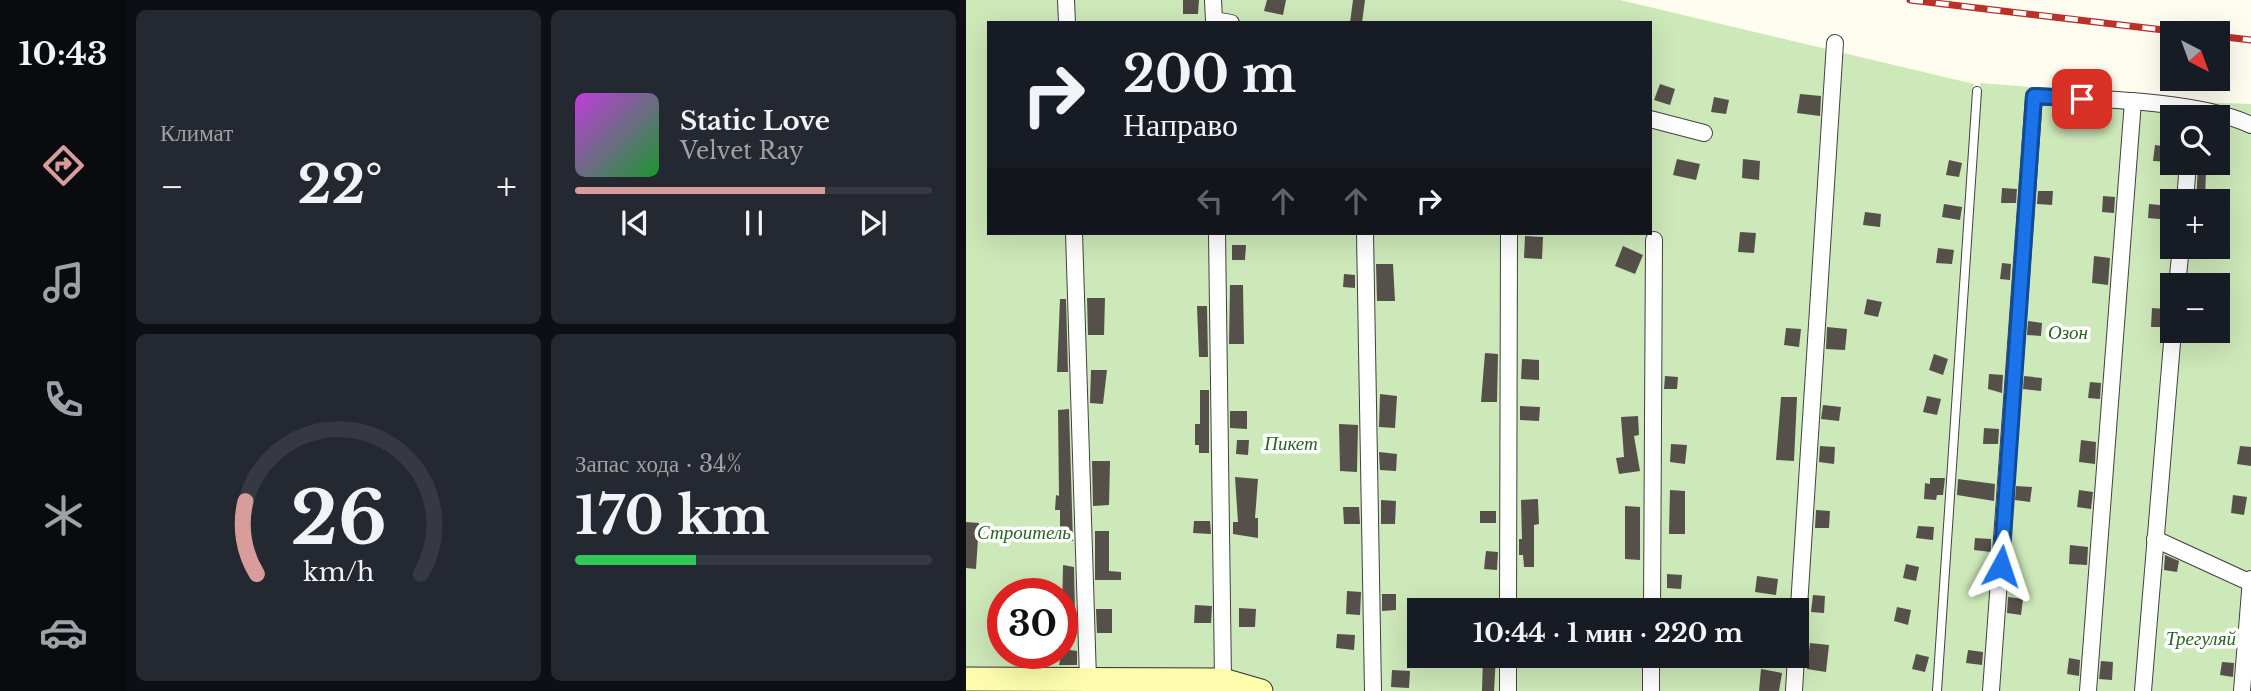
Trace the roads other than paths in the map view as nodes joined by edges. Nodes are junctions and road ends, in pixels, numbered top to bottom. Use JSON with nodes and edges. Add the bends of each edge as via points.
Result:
{"nodes":[{"id":1,"x":1066,"y":0,"type":"edge"},
{"id":2,"x":1213,"y":0,"type":"edge"},
{"id":3,"x":1067,"y":21,"type":"edge"},
{"id":4,"x":1214,"y":21,"type":"edge"},
{"id":5,"x":1835,"y":43,"type":"dead end"},
{"id":6,"x":1977,"y":91,"type":"dead end"},
{"id":7,"x":2133,"y":102,"type":"junction"},
{"id":8,"x":2160,"y":107,"type":"edge"},
{"id":9,"x":1652,"y":120,"type":"edge"},
{"id":10,"x":2230,"y":121,"type":"edge"},
{"id":11,"x":2251,"y":125,"type":"edge"},
{"id":12,"x":1704,"y":133,"type":"dead end"},
{"id":13,"x":1074,"y":235,"type":"edge"},
{"id":14,"x":1217,"y":235,"type":"edge"},
{"id":15,"x":1365,"y":235,"type":"edge"},
{"id":16,"x":1509,"y":235,"type":"edge"},
{"id":17,"x":1654,"y":240,"type":"dead end"},
{"id":18,"x":2173,"y":343,"type":"edge"},
{"id":19,"x":2155,"y":540,"type":"junction"},
{"id":20,"x":2251,"y":582,"type":"edge"},
{"id":21,"x":1508,"y":598,"type":"edge"},
{"id":22,"x":1652,"y":598,"type":"edge"},
{"id":23,"x":1800,"y":598,"type":"edge"},
{"id":24,"x":1508,"y":668,"type":"edge"},
{"id":25,"x":1651,"y":668,"type":"edge"},
{"id":26,"x":1795,"y":668,"type":"edge"},
{"id":27,"x":966,"y":679,"type":"edge"},
{"id":28,"x":1088,"y":679,"type":"junction"},
{"id":29,"x":1223,"y":680,"type":"junction"},
{"id":30,"x":1261,"y":691,"type":"edge"},
{"id":31,"x":1373,"y":691,"type":"edge"},
{"id":32,"x":1508,"y":691,"type":"edge"},
{"id":33,"x":1651,"y":691,"type":"edge"},
{"id":34,"x":1794,"y":691,"type":"edge"},
{"id":35,"x":1937,"y":691,"type":"edge"},
{"id":36,"x":1991,"y":691,"type":"edge"},
{"id":37,"x":2088,"y":691,"type":"edge"},
{"id":38,"x":2143,"y":691,"type":"edge"},
{"id":39,"x":2242,"y":691,"type":"edge"}],
"edges":[{"from":1,"to":3,"type":"street"},
{"from":2,"to":4,"type":"street"},
{"from":5,"to":23,"type":"street"},
{"from":6,"to":35,"type":"lane"},
{"from":7,"to":8,"type":"street"},
{"from":7,"to":36,"type":"street","via":[[2034,96]]},
{"from":7,"to":37,"type":"street"},
{"from":9,"to":12,"type":"street"},
{"from":10,"to":11,"type":"street"},
{"from":13,"to":28,"type":"street"},
{"from":14,"to":29,"type":"street"},
{"from":15,"to":31,"type":"street"},
{"from":16,"to":21,"type":"street"},
{"from":17,"to":22,"type":"street"},
{"from":18,"to":19,"type":"street"},
{"from":19,"to":20,"type":"street"},
{"from":19,"to":38,"type":"street"},
{"from":20,"to":39,"type":"street"},
{"from":24,"to":32,"type":"street"},
{"from":25,"to":33,"type":"street"},
{"from":26,"to":34,"type":"street"},
{"from":27,"to":28,"type":"street"},
{"from":28,"to":29,"type":"street"},
{"from":29,"to":30,"type":"street"}]}
